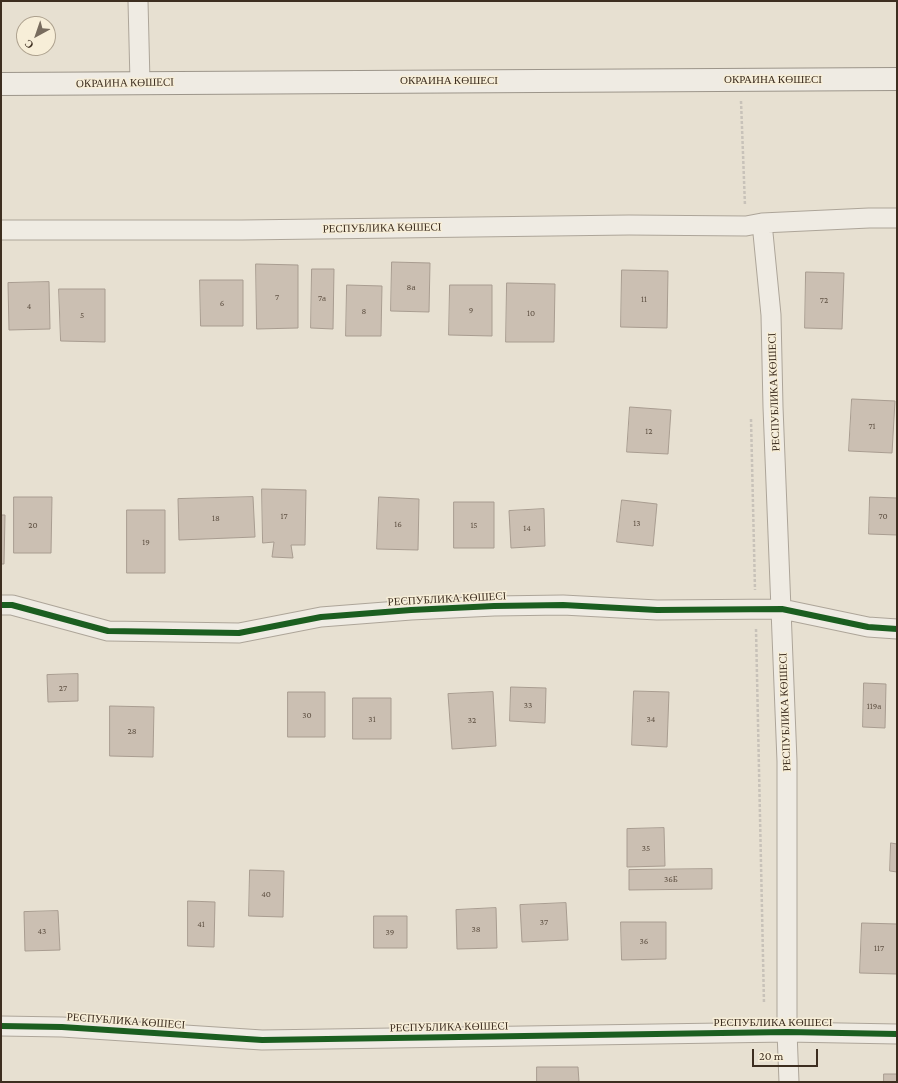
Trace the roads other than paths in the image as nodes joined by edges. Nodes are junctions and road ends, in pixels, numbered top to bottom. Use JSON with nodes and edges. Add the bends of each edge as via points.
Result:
{"nodes":[{"id":1,"x":138,"y":1,"type":"edge"},
{"id":2,"x":897,"y":79,"type":"edge"},
{"id":3,"x":140,"y":82,"type":"junction"},
{"id":4,"x":1,"y":84,"type":"edge"},
{"id":5,"x":897,"y":218,"type":"edge"},
{"id":6,"x":754,"y":224,"type":"junction"},
{"id":7,"x":1,"y":230,"type":"edge"},
{"id":8,"x":1,"y":605,"type":"edge"},
{"id":9,"x":782,"y":609,"type":"junction"},
{"id":10,"x":897,"y":629,"type":"edge"},
{"id":11,"x":1,"y":1026,"type":"edge"},
{"id":12,"x":787,"y":1032,"type":"junction"},
{"id":13,"x":897,"y":1034,"type":"edge"},
{"id":14,"x":789,"y":1082,"type":"edge"}],
"edges":[{"from":1,"to":3,"type":"street"},
{"from":2,"to":3,"type":"main road","name":"ОКРАИНА КӨШЕСІ"},
{"from":3,"to":4,"type":"main road","name":"ОКРАИНА КӨШЕСІ"},
{"from":5,"to":6,"type":"street","name":"РЕСПУБЛИКА КӨШЕСІ"},
{"from":6,"to":7,"type":"street","name":"РЕСПУБЛИКА КӨШЕСІ"},
{"from":6,"to":9,"type":"street","name":"РЕСПУБЛИКА КӨШЕСІ","via":[[771,316]]},
{"from":8,"to":9,"type":"street","name":"РЕСПУБЛИКА КӨШЕСІ","via":[[12,605],[108,631],[239,633],[321,617],[486,606],[563,605],[657,610]]},
{"from":9,"to":10,"type":"street","name":"РЕСПУБЛИКА КӨШЕСІ","via":[[868,627]]},
{"from":9,"to":12,"type":"street","name":"РЕСПУБЛИКА КӨШЕСІ","via":[[787,761]]},
{"from":11,"to":12,"type":"street","name":"РЕСПУБЛИКА КӨШЕСІ","via":[[62,1027],[262,1040]]},
{"from":12,"to":13,"type":"street","name":"РЕСПУБЛИКА КӨШЕСІ"},
{"from":12,"to":14,"type":"street","name":"РЕСПУБЛИКА КӨШЕСІ"}]}
